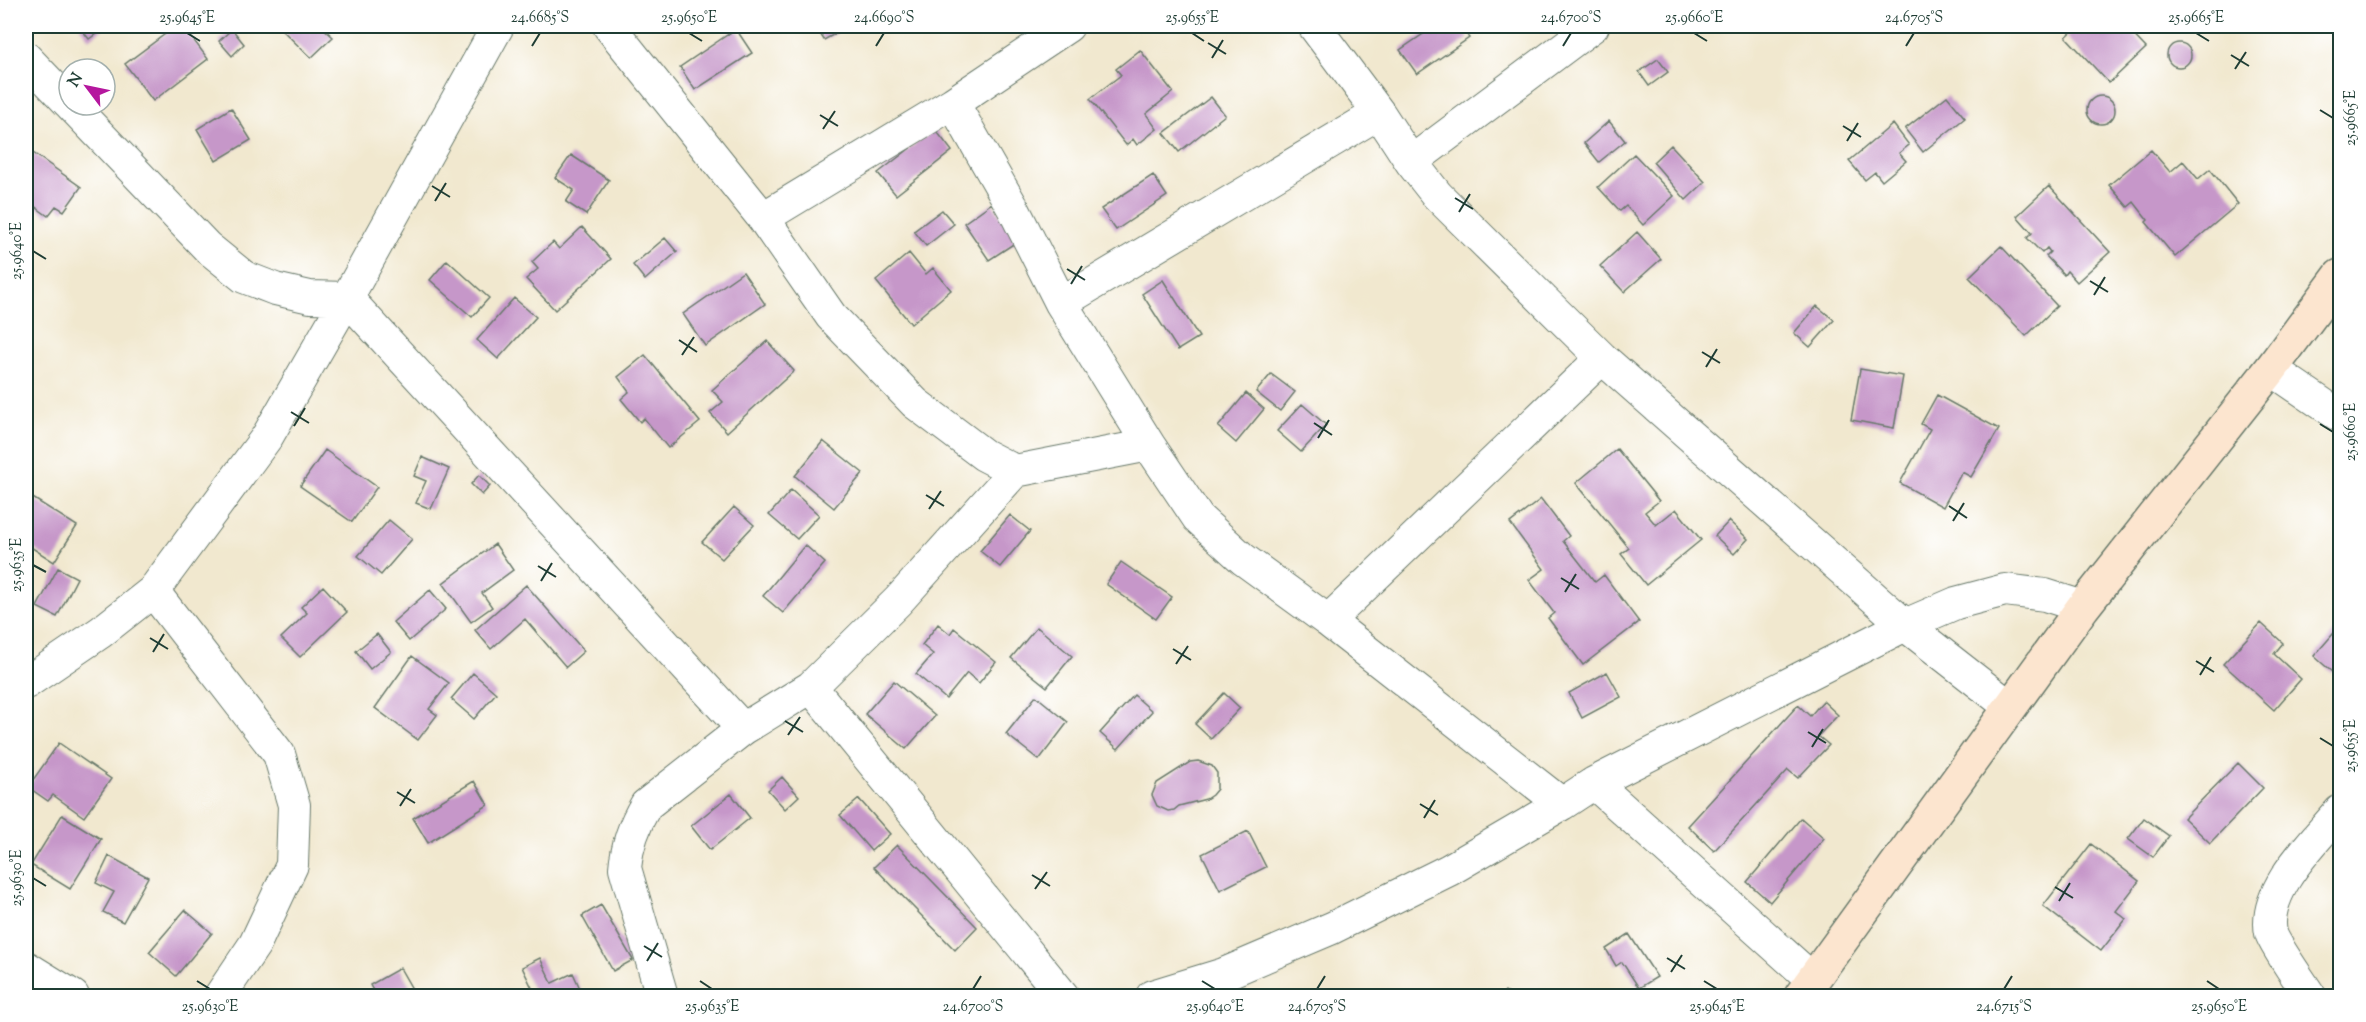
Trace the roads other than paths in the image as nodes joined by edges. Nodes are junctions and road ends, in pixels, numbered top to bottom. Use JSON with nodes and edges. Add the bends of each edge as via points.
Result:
{"nodes":[{"id":1,"x":498,"y":26,"type":"edge"},
{"id":2,"x":609,"y":26,"type":"edge"},
{"id":3,"x":1068,"y":26,"type":"edge"},
{"id":4,"x":1314,"y":26,"type":"edge"},
{"id":5,"x":1593,"y":26,"type":"edge"},
{"id":6,"x":26,"y":58,"type":"edge"},
{"id":7,"x":57,"y":90,"type":"edge"},
{"id":8,"x":953,"y":103,"type":"junction"},
{"id":9,"x":1378,"y":113,"type":"junction"},
{"id":10,"x":82,"y":117,"type":"edge"},
{"id":11,"x":1411,"y":162,"type":"junction"},
{"id":12,"x":763,"y":218,"type":"junction"},
{"id":13,"x":2340,"y":276,"type":"edge"},
{"id":14,"x":347,"y":298,"type":"junction"},
{"id":15,"x":1061,"y":303,"type":"junction"},
{"id":16,"x":1602,"y":358,"type":"junction"},
{"id":17,"x":2271,"y":369,"type":"junction"},
{"id":18,"x":2340,"y":416,"type":"edge"},
{"id":19,"x":1149,"y":445,"type":"junction"},
{"id":20,"x":1015,"y":471,"type":"junction"},
{"id":21,"x":153,"y":591,"type":"junction"},
{"id":22,"x":2083,"y":607,"type":"junction"},
{"id":23,"x":1328,"y":621,"type":"junction"},
{"id":24,"x":1905,"y":625,"type":"junction"},
{"id":25,"x":30,"y":676,"type":"edge"},
{"id":26,"x":811,"y":687,"type":"junction"},
{"id":27,"x":2010,"y":707,"type":"junction"},
{"id":28,"x":743,"y":729,"type":"junction"},
{"id":29,"x":1594,"y":783,"type":"junction"},
{"id":30,"x":1562,"y":804,"type":"junction"},
{"id":31,"x":2340,"y":812,"type":"edge"},
{"id":32,"x":26,"y":967,"type":"edge"},
{"id":33,"x":1807,"y":988,"type":"edge"},
{"id":34,"x":73,"y":996,"type":"edge"},
{"id":35,"x":220,"y":996,"type":"edge"},
{"id":36,"x":662,"y":996,"type":"edge"},
{"id":37,"x":1063,"y":996,"type":"edge"},
{"id":38,"x":1152,"y":996,"type":"edge"},
{"id":39,"x":2310,"y":996,"type":"edge"}],
"edges":[{"from":1,"to":14,"type":"street"},
{"from":2,"to":12,"type":"street"},
{"from":3,"to":8,"type":"street"},
{"from":4,"to":9,"type":"street"},
{"from":5,"to":11,"type":"street"},
{"from":6,"to":7,"type":"street"},
{"from":8,"to":12,"type":"street"},
{"from":8,"to":15,"type":"street","via":[[1013,207]]},
{"from":9,"to":11,"type":"street"},
{"from":9,"to":15,"type":"street"},
{"from":10,"to":14,"type":"street","via":[[207,248],[244,278],[310,297]]},
{"from":11,"to":16,"type":"street","via":[[1437,195]]},
{"from":12,"to":20,"type":"street","via":[[831,316],[915,403],[984,455]]},
{"from":13,"to":17,"type":"street"},
{"from":14,"to":21,"type":"street","via":[[267,437]]},
{"from":14,"to":28,"type":"street"},
{"from":15,"to":19,"type":"street"},
{"from":16,"to":23,"type":"street"},
{"from":16,"to":24,"type":"street"},
{"from":17,"to":18,"type":"street"},
{"from":17,"to":22,"type":"street"},
{"from":19,"to":20,"type":"street"},
{"from":19,"to":23,"type":"street","via":[[1198,518],[1243,559]]},
{"from":20,"to":26,"type":"street","via":[[898,602]]},
{"from":21,"to":25,"type":"street","via":[[101,632]]},
{"from":21,"to":35,"type":"street","via":[[279,754],[294,805],[292,865],[255,944]]},
{"from":22,"to":24,"type":"street","via":[[2045,595],[2006,590],[1956,603]]},
{"from":22,"to":27,"type":"street"},
{"from":23,"to":30,"type":"street"},
{"from":24,"to":27,"type":"street"},
{"from":24,"to":29,"type":"street"},
{"from":26,"to":28,"type":"street"},
{"from":26,"to":37,"type":"street"},
{"from":27,"to":33,"type":"street"},
{"from":28,"to":36,"type":"street","via":[[646,805],[627,849],[626,868]]},
{"from":29,"to":30,"type":"street"},
{"from":29,"to":33,"type":"street"},
{"from":30,"to":38,"type":"street","via":[[1449,870],[1332,928],[1224,974]]},
{"from":31,"to":39,"type":"street","via":[[2286,875],[2272,915],[2271,934]]},
{"from":32,"to":34,"type":"street"}]}
